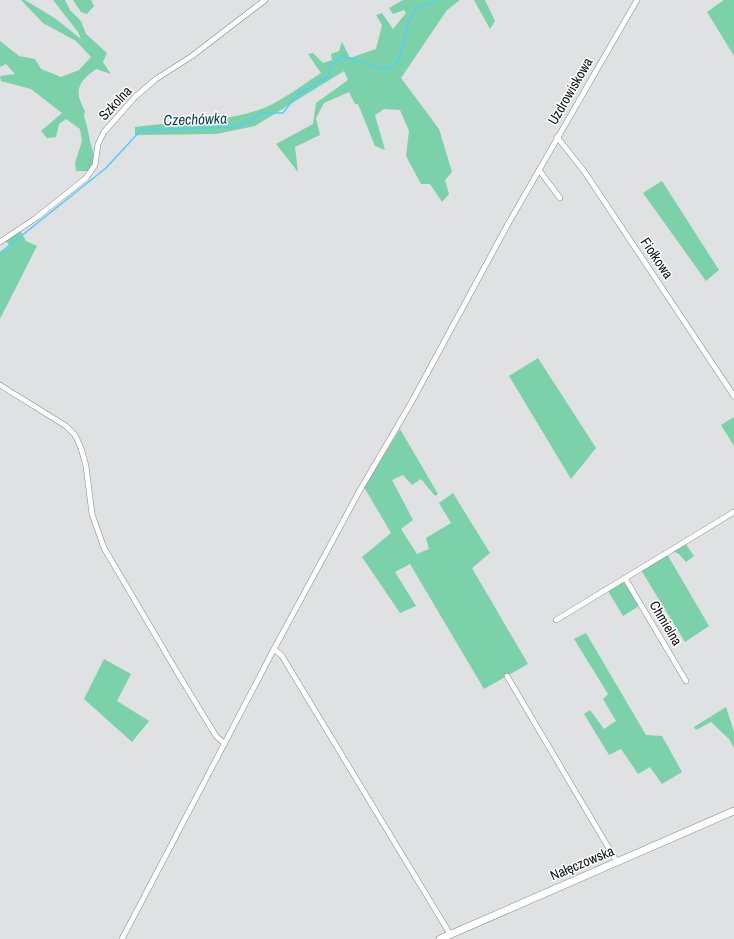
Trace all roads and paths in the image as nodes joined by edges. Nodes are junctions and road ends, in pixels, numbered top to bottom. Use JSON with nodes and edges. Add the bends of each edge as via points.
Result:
{"nodes":[{"id":1,"x":265,"y":0,"type":"edge"},
{"id":2,"x":637,"y":0,"type":"edge"},
{"id":3,"x":557,"y":137,"type":"junction"},
{"id":4,"x":539,"y":170,"type":"junction"},
{"id":5,"x":560,"y":198,"type":"dead end"},
{"id":6,"x":2,"y":240,"type":"edge"},
{"id":7,"x":0,"y":385,"type":"edge"},
{"id":8,"x":734,"y":396,"type":"edge"},
{"id":9,"x":734,"y":512,"type":"edge"},
{"id":10,"x":625,"y":578,"type":"junction"},
{"id":11,"x":556,"y":620,"type":"dead end"},
{"id":12,"x":274,"y":649,"type":"junction"},
{"id":13,"x":507,"y":676,"type":"dead end"},
{"id":14,"x":686,"y":681,"type":"dead end"},
{"id":15,"x":225,"y":744,"type":"junction"},
{"id":16,"x":734,"y":811,"type":"edge"},
{"id":17,"x":617,"y":862,"type":"junction"},
{"id":18,"x":450,"y":934,"type":"junction"},
{"id":19,"x":122,"y":939,"type":"edge"},
{"id":20,"x":440,"y":939,"type":"edge"}],
"edges":[{"from":1,"to":6,"type":"street","name":"Szkolna","via":[[135,97],[104,132],[98,144],[95,165],[86,178],[36,218]]},
{"from":2,"to":3,"type":"street","name":"Uzdrowiskowa"},
{"from":3,"to":4,"type":"street","name":"Uzdrowiskowa"},
{"from":3,"to":8,"type":"street","name":"Fiołkowa","via":[[588,177]]},
{"from":4,"to":5,"type":"street"},
{"from":4,"to":12,"type":"street","name":"Uzdrowiskowa"},
{"from":7,"to":15,"type":"street","via":[[66,426],[75,435],[86,466],[92,514],[104,548],[216,736]]},
{"from":9,"to":10,"type":"street"},
{"from":10,"to":11,"type":"street"},
{"from":10,"to":14,"type":"street","name":"Chmielna"},
{"from":12,"to":15,"type":"street","name":"Uzdrowiskowa"},
{"from":12,"to":18,"type":"street","via":[[282,656]]},
{"from":13,"to":17,"type":"street"},
{"from":15,"to":19,"type":"street","name":"Uzdrowiskowa"},
{"from":16,"to":17,"type":"main road","name":"Nałęczowska"},
{"from":17,"to":18,"type":"main road","name":"Nałęczowska"},
{"from":18,"to":20,"type":"main road","name":"Nałęczowska"}]}
